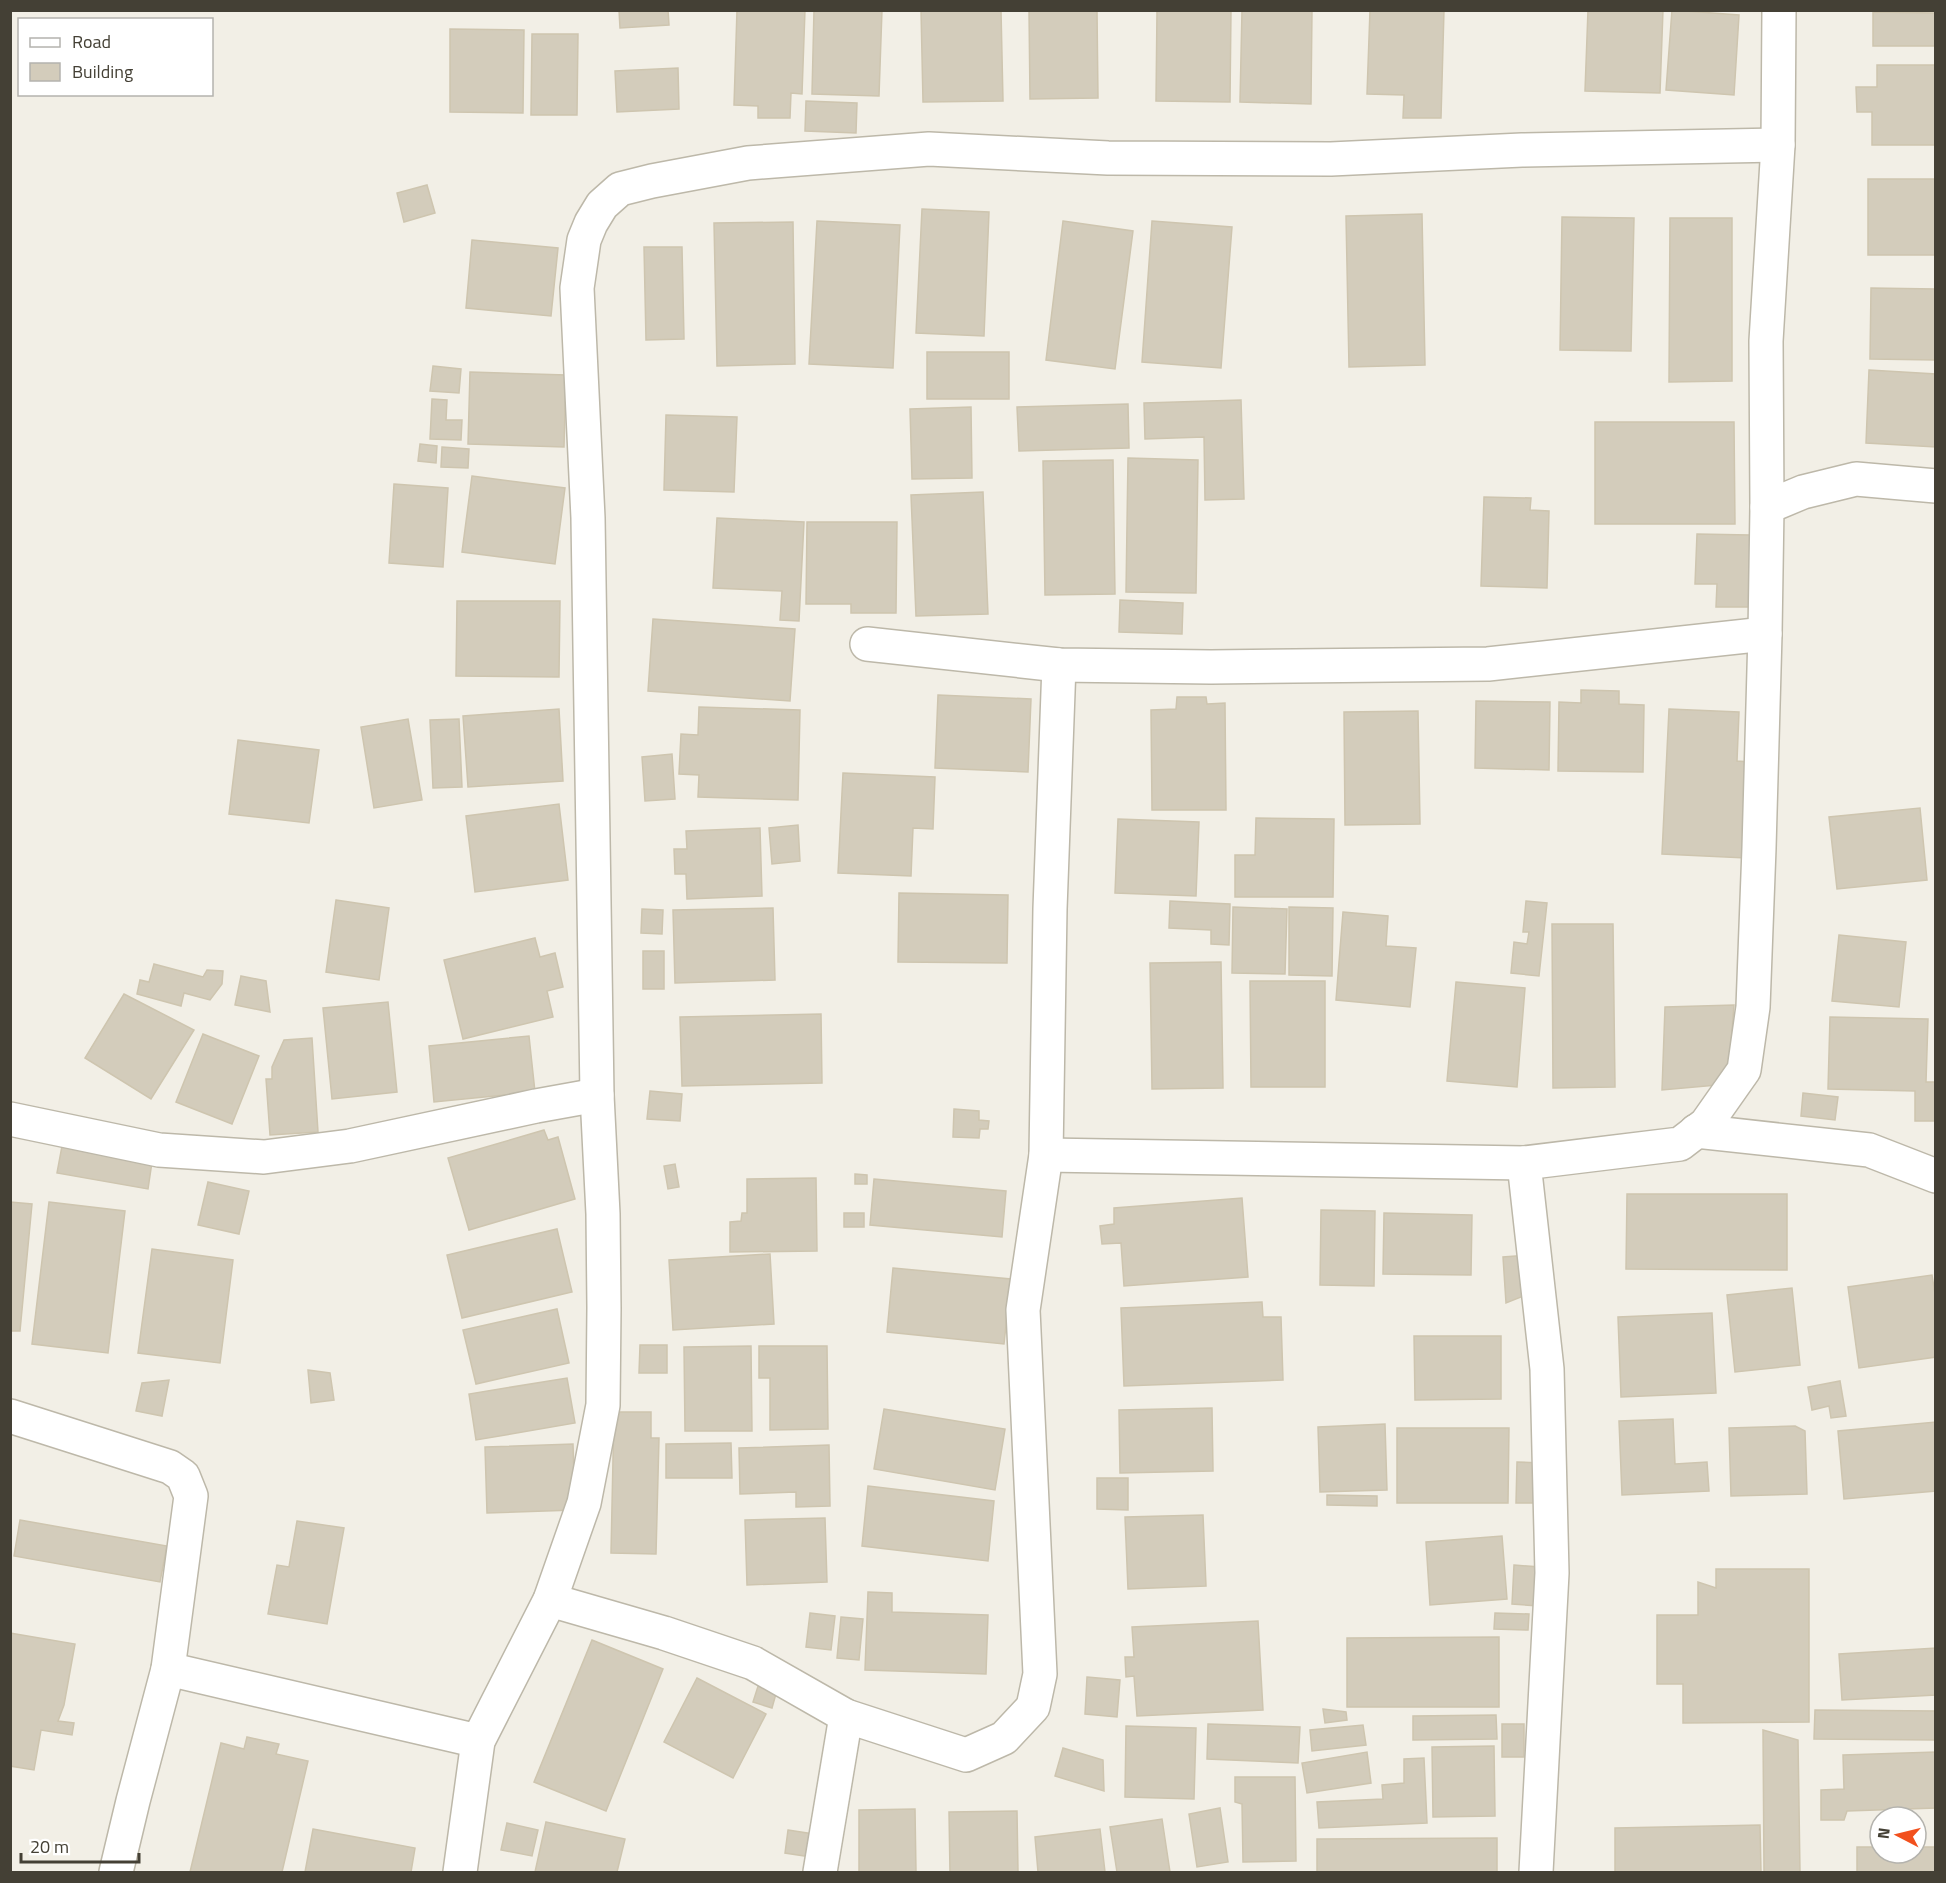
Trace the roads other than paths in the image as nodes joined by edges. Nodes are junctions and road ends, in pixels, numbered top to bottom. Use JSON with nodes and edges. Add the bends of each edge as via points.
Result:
{"nodes":[{"id":1,"x":1779,"y":10,"type":"edge"},
{"id":2,"x":1778,"y":145,"type":"junction"},
{"id":3,"x":1935,"y":486,"type":"edge"},
{"id":4,"x":1767,"y":507,"type":"junction"},
{"id":5,"x":1765,"y":634,"type":"junction"},
{"id":6,"x":867,"y":644,"type":"dead end"},
{"id":7,"x":1059,"y":665,"type":"junction"},
{"id":8,"x":597,"y":1095,"type":"junction"},
{"id":9,"x":10,"y":1119,"type":"edge"},
{"id":10,"x":1696,"y":1131,"type":"junction"},
{"id":11,"x":1046,"y":1155,"type":"junction"},
{"id":12,"x":1524,"y":1163,"type":"junction"},
{"id":13,"x":1935,"y":1176,"type":"edge"},
{"id":14,"x":10,"y":1416,"type":"edge"},
{"id":15,"x":550,"y":1600,"type":"junction"},
{"id":16,"x":168,"y":1669,"type":"junction"},
{"id":17,"x":846,"y":1716,"type":"junction"},
{"id":18,"x":478,"y":1741,"type":"junction"},
{"id":19,"x":116,"y":1872,"type":"edge"},
{"id":20,"x":460,"y":1872,"type":"edge"},
{"id":21,"x":820,"y":1872,"type":"edge"},
{"id":22,"x":1536,"y":1872,"type":"edge"}],
"edges":[{"from":1,"to":2,"type":"street"},
{"from":2,"to":4,"type":"street","via":[[1766,341]]},
{"from":2,"to":8,"type":"street","via":[[1522,150],[1331,159],[1108,158],[929,149],[748,163],[620,189],[602,205],[591,223],[584,240],[577,288],[588,518]]},
{"from":3,"to":4,"type":"street","via":[[1856,479],[1803,492]]},
{"from":4,"to":5,"type":"street"},
{"from":5,"to":7,"type":"street","via":[[1488,664]]},
{"from":5,"to":10,"type":"street","via":[[1753,1007],[1744,1070],[1706,1124]]},
{"from":6,"to":7,"type":"street"},
{"from":7,"to":11,"type":"street"},
{"from":8,"to":9,"type":"street","via":[[350,1146],[264,1157],[159,1150]]},
{"from":8,"to":15,"type":"street","via":[[603,1238],[603,1405],[584,1503]]},
{"from":10,"to":12,"type":"street","via":[[1680,1144]]},
{"from":10,"to":13,"type":"street","via":[[1869,1150]]},
{"from":11,"to":12,"type":"street"},
{"from":11,"to":17,"type":"street","via":[[1023,1310],[1040,1674],[1033,1707],[1004,1738],[966,1755]]},
{"from":12,"to":22,"type":"street","via":[[1547,1369],[1552,1562]]},
{"from":14,"to":16,"type":"street","via":[[170,1467],[183,1476],[191,1496]]},
{"from":15,"to":17,"type":"street","via":[[753,1663]]},
{"from":15,"to":18,"type":"street"},
{"from":16,"to":18,"type":"street"},
{"from":16,"to":19,"type":"street"},
{"from":17,"to":21,"type":"street"},
{"from":18,"to":20,"type":"street"}]}
